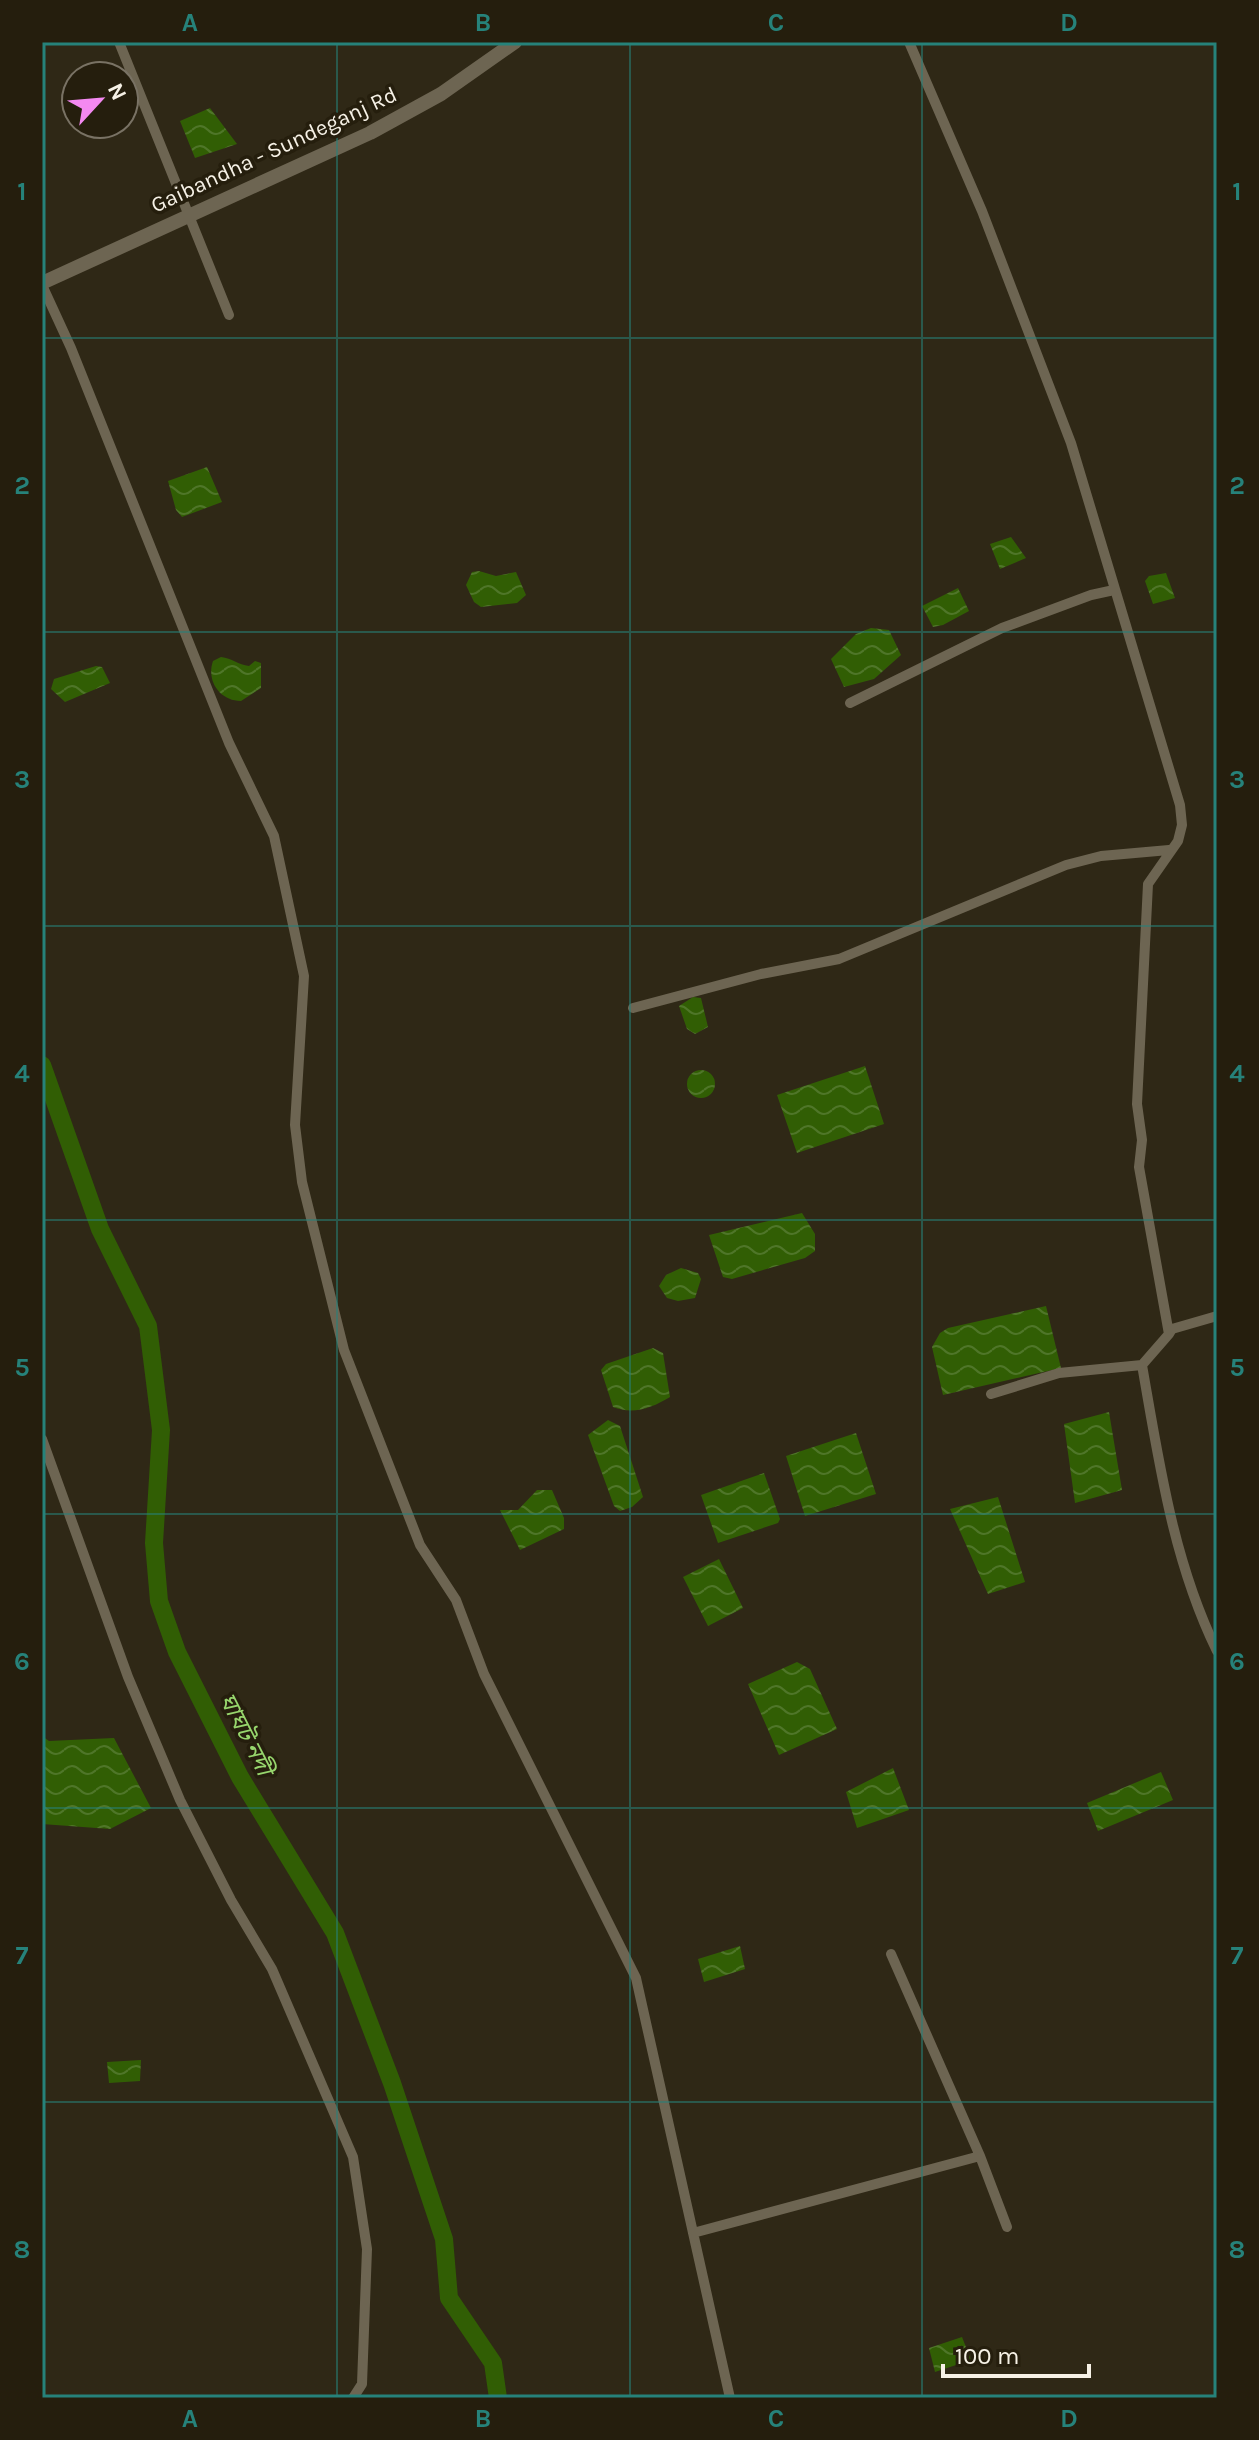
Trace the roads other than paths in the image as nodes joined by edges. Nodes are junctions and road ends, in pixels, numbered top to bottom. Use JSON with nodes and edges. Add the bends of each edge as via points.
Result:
{"nodes":[{"id":1,"x":119,"y":42,"type":"edge"},
{"id":2,"x":515,"y":42,"type":"edge"},
{"id":3,"x":909,"y":42,"type":"edge"},
{"id":4,"x":189,"y":214,"type":"junction"},
{"id":5,"x":42,"y":284,"type":"edge"},
{"id":6,"x":229,"y":315,"type":"dead end"},
{"id":7,"x":1114,"y":590,"type":"junction"},
{"id":8,"x":850,"y":703,"type":"dead end"},
{"id":9,"x":1169,"y":850,"type":"junction"},
{"id":10,"x":633,"y":1008,"type":"dead end"},
{"id":11,"x":1217,"y":1316,"type":"edge"},
{"id":12,"x":1169,"y":1334,"type":"junction"},
{"id":13,"x":1142,"y":1365,"type":"junction"},
{"id":14,"x":991,"y":1394,"type":"dead end"},
{"id":15,"x":42,"y":1439,"type":"edge"},
{"id":16,"x":1217,"y":1651,"type":"edge"},
{"id":17,"x":891,"y":1954,"type":"dead end"},
{"id":18,"x":980,"y":2156,"type":"junction"},
{"id":19,"x":1007,"y":2227,"type":"dead end"},
{"id":20,"x":693,"y":2233,"type":"junction"},
{"id":21,"x":353,"y":2398,"type":"edge"},
{"id":22,"x":730,"y":2398,"type":"edge"}],
"edges":[{"from":1,"to":4,"type":"street"},
{"from":2,"to":4,"type":"main road","name":"Gaibandha - Sundeganj Rd","via":[[411,111]]},
{"from":3,"to":7,"type":"street","via":[[982,211],[1071,443]]},
{"from":4,"to":5,"type":"main road","name":"Gaibandha - Sundeganj Rd"},
{"from":4,"to":6,"type":"street"},
{"from":5,"to":20,"type":"street","via":[[229,743],[274,836],[304,976],[295,1125],[302,1182],[344,1350],[420,1545],[456,1600],[484,1674],[636,1978]]},
{"from":7,"to":8,"type":"street","via":[[1002,628]]},
{"from":7,"to":9,"type":"street","via":[[1180,805],[1182,825]]},
{"from":9,"to":10,"type":"street","via":[[1066,865],[839,959]]},
{"from":9,"to":12,"type":"street","via":[[1148,884],[1137,1104],[1139,1167]]},
{"from":11,"to":12,"type":"street"},
{"from":12,"to":13,"type":"street"},
{"from":13,"to":14,"type":"street","via":[[1059,1373]]},
{"from":13,"to":16,"type":"street","via":[[1167,1503],[1186,1572]]},
{"from":15,"to":21,"type":"street","via":[[128,1677],[180,1800],[272,1969],[353,2157],[367,2249],[362,2384]]},
{"from":17,"to":18,"type":"street"},
{"from":18,"to":19,"type":"street"},
{"from":18,"to":20,"type":"street"},
{"from":20,"to":22,"type":"street"}]}
